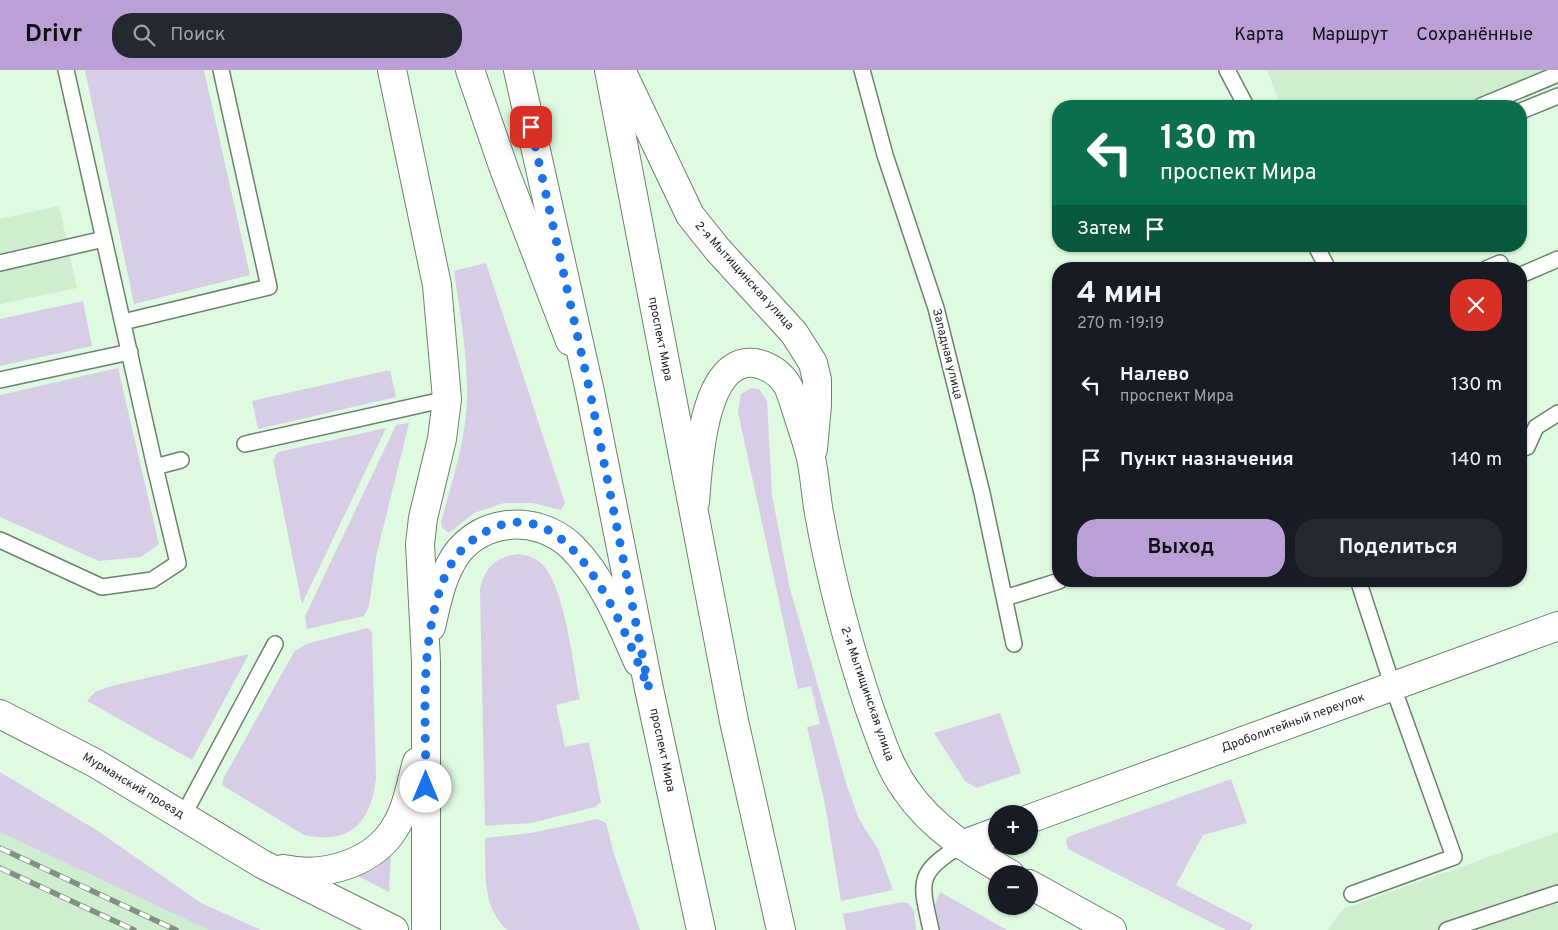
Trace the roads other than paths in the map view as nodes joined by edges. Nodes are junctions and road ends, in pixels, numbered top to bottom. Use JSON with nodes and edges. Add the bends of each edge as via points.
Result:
{"nodes":[{"id":1,"x":66,"y":70,"type":"edge"},
{"id":2,"x":221,"y":70,"type":"edge"},
{"id":3,"x":392,"y":70,"type":"edge"},
{"id":4,"x":470,"y":70,"type":"edge"},
{"id":5,"x":518,"y":70,"type":"edge"},
{"id":6,"x":609,"y":70,"type":"edge"},
{"id":7,"x":621,"y":70,"type":"edge"},
{"id":8,"x":862,"y":70,"type":"edge"},
{"id":9,"x":1227,"y":70,"type":"edge"},
{"id":10,"x":1558,"y":74,"type":"edge"},
{"id":11,"x":1558,"y":96,"type":"edge"},
{"id":12,"x":1243,"y":100,"type":"edge"},
{"id":13,"x":1495,"y":100,"type":"edge"},
{"id":14,"x":1527,"y":109,"type":"edge"},
{"id":15,"x":104,"y":239,"type":"junction"},
{"id":16,"x":1558,"y":258,"type":"edge"},
{"id":17,"x":0,"y":263,"type":"edge"},
{"id":18,"x":1527,"y":272,"type":"edge"},
{"id":19,"x":123,"y":322,"type":"junction"},
{"id":20,"x":130,"y":352,"type":"junction"},
{"id":21,"x":0,"y":380,"type":"edge"},
{"id":22,"x":590,"y":392,"type":"junction"},
{"id":23,"x":447,"y":399,"type":"junction"},
{"id":24,"x":1558,"y":413,"type":"edge"},
{"id":25,"x":245,"y":444,"type":"dead end"},
{"id":26,"x":1527,"y":447,"type":"edge"},
{"id":27,"x":181,"y":460,"type":"dead end"},
{"id":28,"x":812,"y":463,"type":"junction"},
{"id":29,"x":155,"y":467,"type":"junction"},
{"id":30,"x":694,"y":518,"type":"junction"},
{"id":31,"x":0,"y":540,"type":"edge"},
{"id":32,"x":1052,"y":583,"type":"edge"},
{"id":33,"x":1360,"y":587,"type":"edge"},
{"id":34,"x":1005,"y":598,"type":"junction"},
{"id":35,"x":1558,"y":626,"type":"edge"},
{"id":36,"x":275,"y":644,"type":"dead end"},
{"id":37,"x":1014,"y":644,"type":"dead end"},
{"id":38,"x":426,"y":660,"type":"junction"},
{"id":39,"x":1393,"y":687,"type":"junction"},
{"id":40,"x":649,"y":689,"type":"junction"},
{"id":41,"x":0,"y":714,"type":"edge"},
{"id":42,"x":426,"y":729,"type":"junction"},
{"id":43,"x":183,"y":816,"type":"junction"},
{"id":44,"x":1038,"y":817,"type":"edge"},
{"id":45,"x":988,"y":835,"type":"edge"},
{"id":46,"x":961,"y":845,"type":"junction"},
{"id":47,"x":262,"y":864,"type":"junction"},
{"id":48,"x":995,"y":865,"type":"edge"},
{"id":49,"x":1038,"y":889,"type":"edge"},
{"id":50,"x":1558,"y":893,"type":"edge"},
{"id":51,"x":1352,"y":894,"type":"dead end"},
{"id":52,"x":394,"y":930,"type":"edge"},
{"id":53,"x":426,"y":930,"type":"edge"},
{"id":54,"x":701,"y":930,"type":"edge"},
{"id":55,"x":781,"y":930,"type":"edge"},
{"id":56,"x":931,"y":930,"type":"edge"},
{"id":57,"x":1112,"y":930,"type":"edge"},
{"id":58,"x":1447,"y":930,"type":"edge"}],
"edges":[{"from":1,"to":15,"type":"lane"},
{"from":2,"to":19,"type":"lane","via":[[269,287]]},
{"from":3,"to":23,"type":"street","via":[[437,286]]},
{"from":4,"to":22,"type":"street","via":[[504,169]]},
{"from":5,"to":22,"type":"street","name":"проспект Мира"},
{"from":6,"to":30,"type":"street","name":"проспект Мира"},
{"from":7,"to":28,"type":"street","name":"2-я Мытищинская улица","via":[[690,215],[794,333],[813,363],[817,405]]},
{"from":8,"to":34,"type":"lane","name":"Западная улица","via":[[885,155],[936,308]]},
{"from":9,"to":12,"type":"lane"},
{"from":10,"to":13,"type":"lane"},
{"from":11,"to":14,"type":"lane"},
{"from":15,"to":17,"type":"lane"},
{"from":15,"to":19,"type":"lane"},
{"from":16,"to":18,"type":"lane"},
{"from":19,"to":20,"type":"lane"},
{"from":20,"to":21,"type":"lane"},
{"from":20,"to":29,"type":"lane"},
{"from":22,"to":40,"type":"street","name":"проспект Мира"},
{"from":23,"to":25,"type":"lane"},
{"from":23,"to":38,"type":"street","via":[[420,544]]},
{"from":24,"to":26,"type":"lane","via":[[1536,427]]},
{"from":27,"to":29,"type":"lane"},
{"from":28,"to":30,"type":"street","name":"2-я Мытищинская улица","via":[[788,388],[780,374],[766,365],[749,362],[735,367],[725,375],[710,402],[700,447]]},
{"from":28,"to":46,"type":"street","name":"2-я Мытищинская улица","via":[[840,612],[881,741],[906,790],[927,815]]},
{"from":29,"to":31,"type":"lane","via":[[178,563],[152,580],[102,587]]},
{"from":30,"to":55,"type":"street","name":"проспект Мира","via":[[734,721]]},
{"from":32,"to":34,"type":"lane"},
{"from":33,"to":39,"type":"lane"},
{"from":34,"to":37,"type":"lane","name":"Западная улица"},
{"from":35,"to":39,"type":"street","name":"Дроболитейный переулок"},
{"from":36,"to":43,"type":"lane"},
{"from":38,"to":40,"type":"street","via":[[442,585],[450,564],[463,547],[479,535],[496,526],[519,523],[556,534],[583,560],[625,632]]},
{"from":38,"to":42,"type":"street"},
{"from":39,"to":44,"type":"street","name":"Дроболитейный переулок"},
{"from":39,"to":51,"type":"lane","via":[[1454,857]]},
{"from":40,"to":54,"type":"street","name":"проспект Мира"},
{"from":41,"to":43,"type":"street","name":"Мурманский проезд","via":[[94,763]]},
{"from":42,"to":47,"type":"street","via":[[405,806],[382,846],[363,860],[320,871],[293,871]]},
{"from":42,"to":53,"type":"street"},
{"from":43,"to":47,"type":"street","name":"Мурманский проезд"},
{"from":45,"to":46,"type":"street"},
{"from":46,"to":48,"type":"street","name":"2-я Мытищинская улица"},
{"from":46,"to":56,"type":"lane","via":[[942,858],[925,876],[922,890]]},
{"from":47,"to":52,"type":"street"},
{"from":49,"to":57,"type":"street"},
{"from":50,"to":58,"type":"lane"}]}
